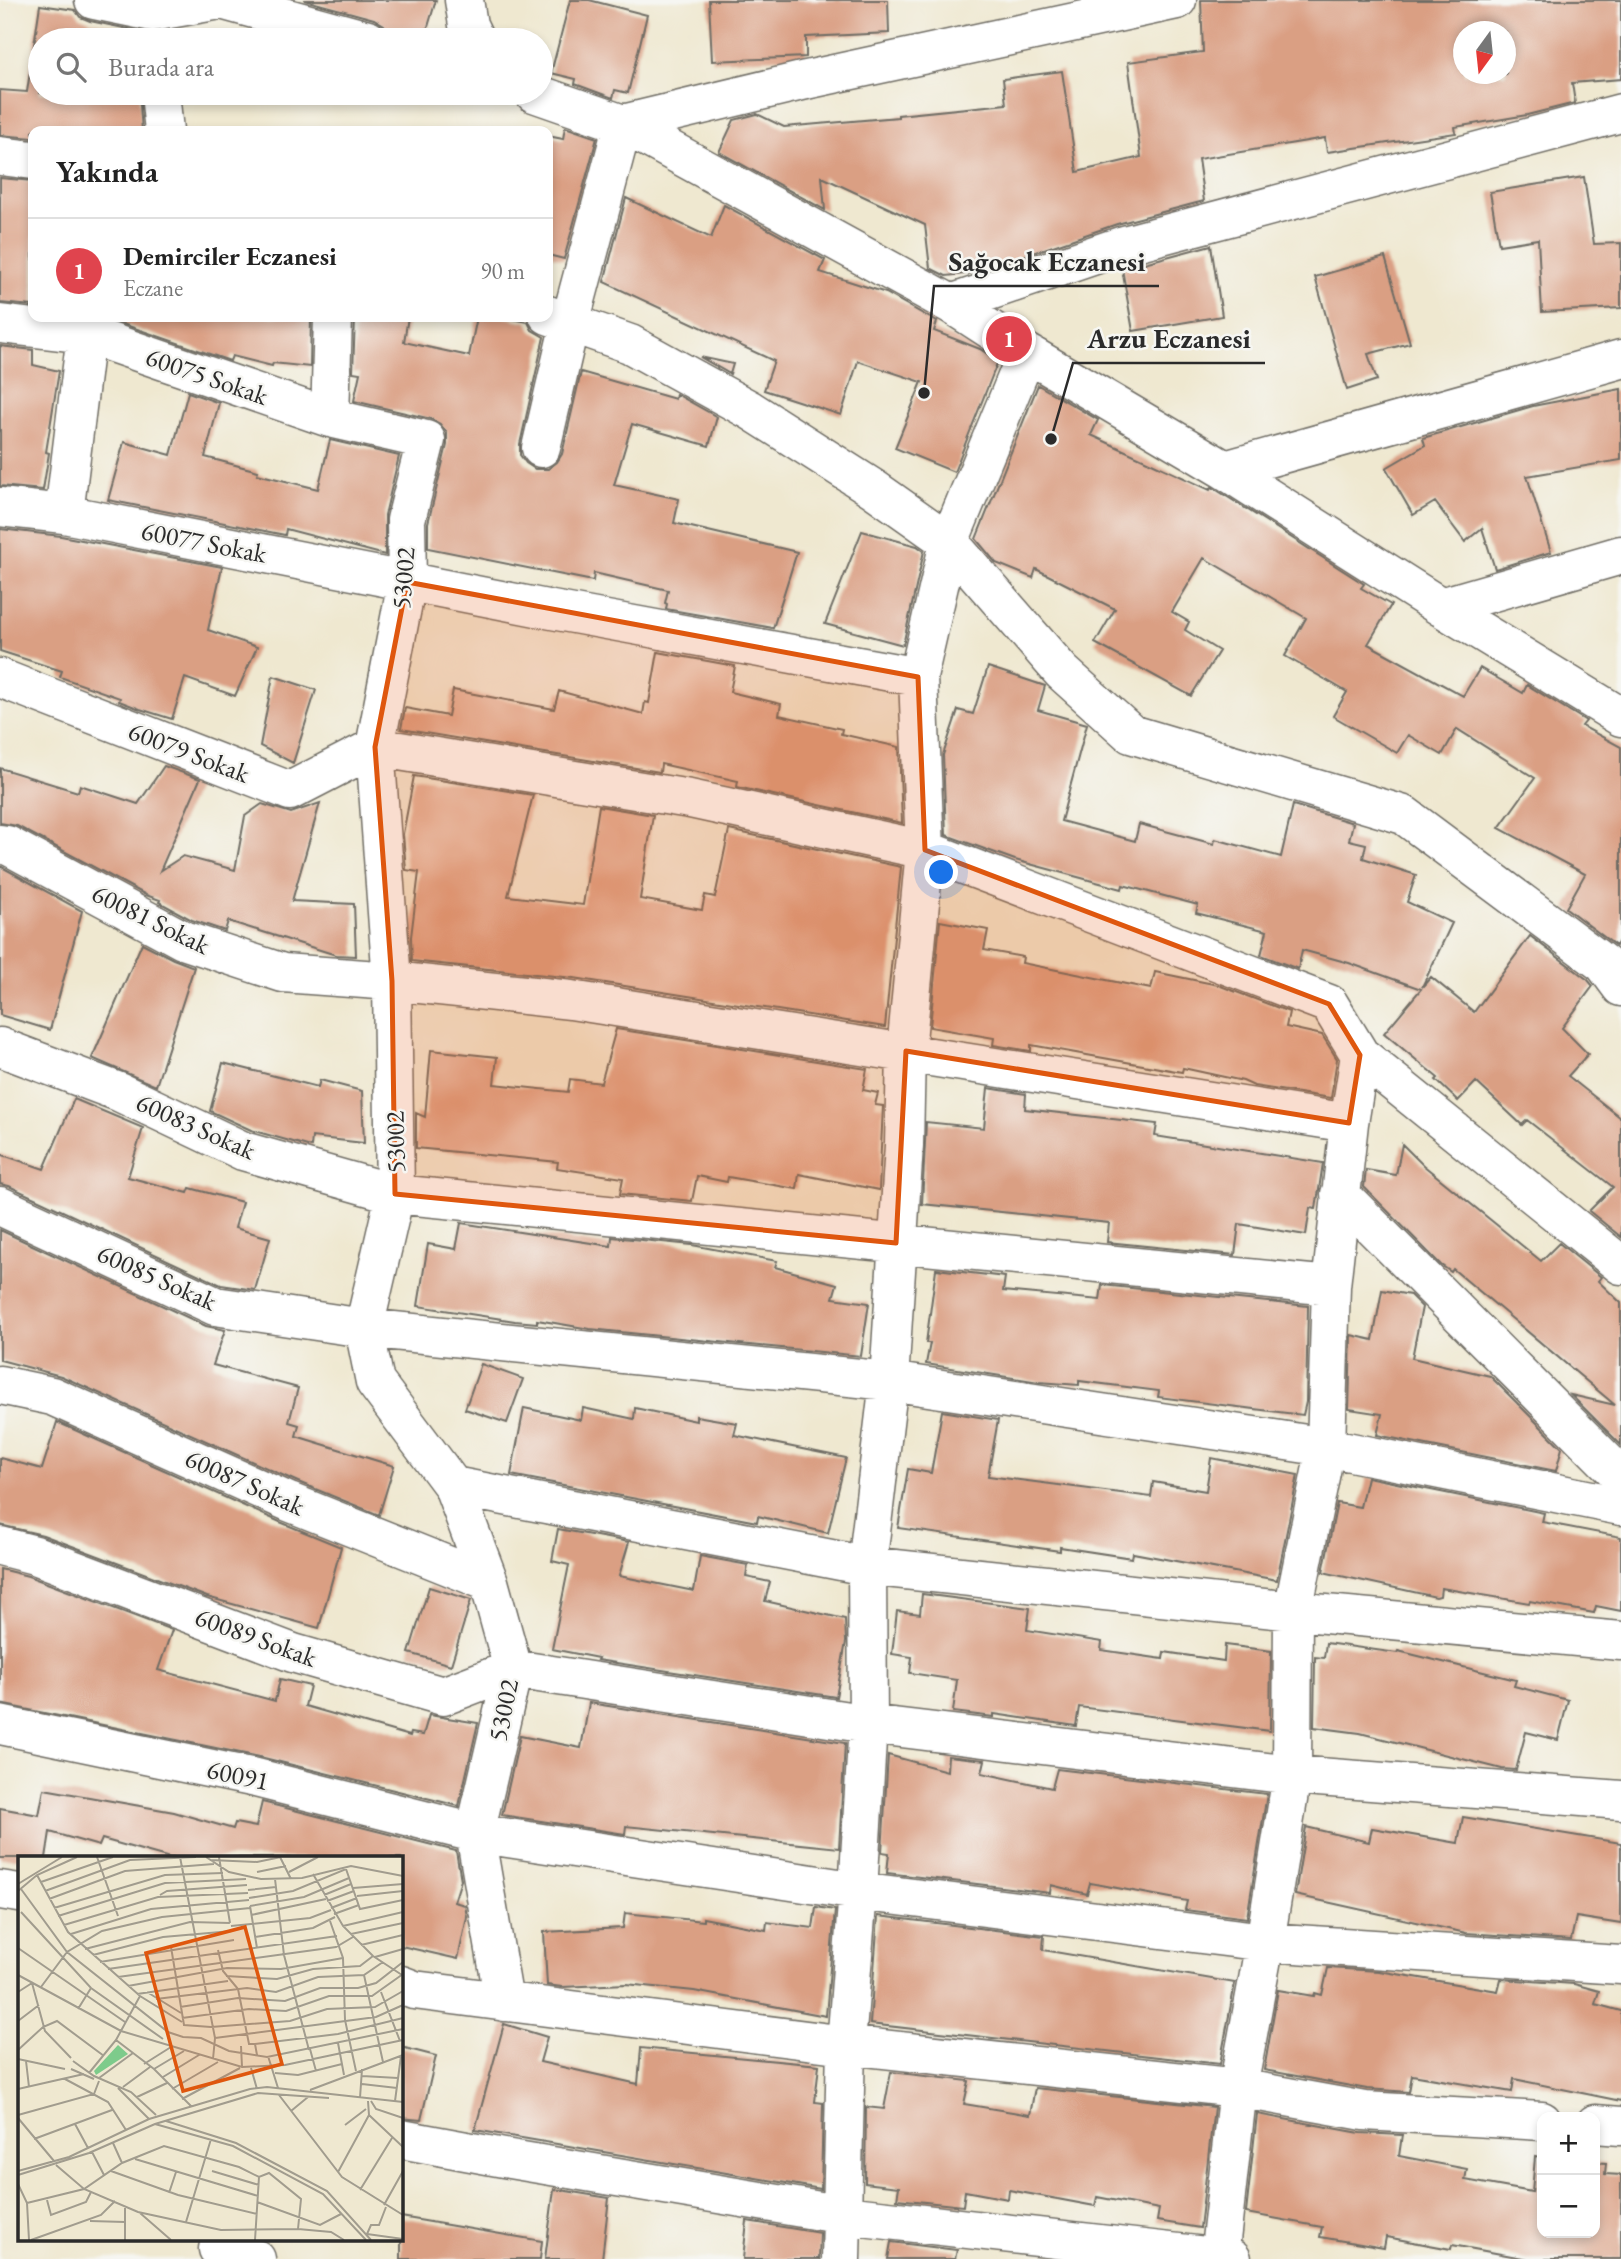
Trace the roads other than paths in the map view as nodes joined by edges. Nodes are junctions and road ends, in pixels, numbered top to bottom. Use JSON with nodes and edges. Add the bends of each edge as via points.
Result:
{"nodes":[{"id":1,"x":94,"y":0,"type":"edge"},
{"id":2,"x":221,"y":0,"type":"edge"},
{"id":3,"x":464,"y":0,"type":"edge"},
{"id":4,"x":1177,"y":0,"type":"edge"},
{"id":5,"x":152,"y":17,"type":"edge"},
{"id":6,"x":324,"y":28,"type":"edge"},
{"id":7,"x":469,"y":28,"type":"edge"},
{"id":8,"x":553,"y":100,"type":"edge"},
{"id":9,"x":161,"y":105,"type":"edge"},
{"id":10,"x":1621,"y":113,"type":"edge"},
{"id":11,"x":623,"y":124,"type":"junction"},
{"id":12,"x":163,"y":126,"type":"edge"},
{"id":13,"x":0,"y":156,"type":"edge"},
{"id":14,"x":28,"y":159,"type":"edge"},
{"id":15,"x":951,"y":304,"type":"junction"},
{"id":16,"x":559,"y":319,"type":"edge"},
{"id":17,"x":333,"y":322,"type":"edge"},
{"id":18,"x":0,"y":324,"type":"edge"},
{"id":19,"x":86,"y":334,"type":"junction"},
{"id":20,"x":1027,"y":353,"type":"junction"},
{"id":21,"x":1621,"y":359,"type":"edge"},
{"id":22,"x":330,"y":418,"type":"junction"},
{"id":23,"x":541,"y":449,"type":"dead end"},
{"id":24,"x":1225,"y":470,"type":"junction"},
{"id":25,"x":0,"y":507,"type":"edge"},
{"id":26,"x":64,"y":514,"type":"junction"},
{"id":27,"x":949,"y":542,"type":"junction"},
{"id":28,"x":1621,"y":555,"type":"edge"},
{"id":29,"x":407,"y":582,"type":"junction"},
{"id":30,"x":1441,"y":607,"type":"junction"},
{"id":31,"x":918,"y":677,"type":"junction"},
{"id":32,"x":0,"y":678,"type":"edge"},
{"id":33,"x":1620,"y":715,"type":"edge"},
{"id":34,"x":375,"y":747,"type":"junction"},
{"id":35,"x":0,"y":844,"type":"edge"},
{"id":36,"x":925,"y":850,"type":"junction"},
{"id":37,"x":1615,"y":967,"type":"edge"},
{"id":38,"x":393,"y":981,"type":"junction"},
{"id":39,"x":0,"y":1047,"type":"edge"},
{"id":40,"x":906,"y":1051,"type":"junction"},
{"id":41,"x":1360,"y":1055,"type":"junction"},
{"id":42,"x":1349,"y":1123,"type":"junction"},
{"id":43,"x":395,"y":1194,"type":"junction"},
{"id":44,"x":1340,"y":1194,"type":"junction"},
{"id":45,"x":0,"y":1206,"type":"edge"},
{"id":46,"x":897,"y":1243,"type":"junction"},
{"id":47,"x":1621,"y":1265,"type":"edge"},
{"id":48,"x":1331,"y":1286,"type":"junction"},
{"id":49,"x":364,"y":1328,"type":"junction"},
{"id":50,"x":889,"y":1381,"type":"junction"},
{"id":51,"x":0,"y":1385,"type":"edge"},
{"id":52,"x":1326,"y":1447,"type":"junction"},
{"id":53,"x":1621,"y":1476,"type":"edge"},
{"id":54,"x":453,"y":1486,"type":"junction"},
{"id":55,"x":1621,"y":1506,"type":"edge"},
{"id":56,"x":0,"y":1546,"type":"edge"},
{"id":57,"x":867,"y":1566,"type":"junction"},
{"id":58,"x":489,"y":1582,"type":"junction"},
{"id":59,"x":1293,"y":1611,"type":"junction"},
{"id":60,"x":1621,"y":1641,"type":"edge"},
{"id":61,"x":513,"y":1669,"type":"junction"},
{"id":62,"x":868,"y":1724,"type":"junction"},
{"id":63,"x":0,"y":1725,"type":"edge"},
{"id":64,"x":1292,"y":1775,"type":"junction"},
{"id":65,"x":1621,"y":1800,"type":"edge"},
{"id":66,"x":475,"y":1833,"type":"junction"},
{"id":67,"x":0,"y":1890,"type":"edge"},
{"id":68,"x":859,"y":1891,"type":"junction"},
{"id":69,"x":18,"y":1893,"type":"edge"},
{"id":70,"x":1265,"y":1942,"type":"junction"},
{"id":71,"x":1621,"y":1965,"type":"edge"},
{"id":72,"x":402,"y":1985,"type":"edge"},
{"id":73,"x":504,"y":2002,"type":"junction"},
{"id":74,"x":846,"y":2045,"type":"junction"},
{"id":75,"x":1238,"y":2088,"type":"junction"},
{"id":76,"x":1537,"y":2121,"type":"edge"},
{"id":77,"x":1600,"y":2124,"type":"edge"},
{"id":78,"x":1621,"y":2126,"type":"edge"},
{"id":79,"x":402,"y":2139,"type":"edge"},
{"id":80,"x":844,"y":2215,"type":"junction"},
{"id":81,"x":218,"y":2249,"type":"edge"},
{"id":82,"x":256,"y":2259,"type":"edge"},
{"id":83,"x":842,"y":2259,"type":"edge"},
{"id":84,"x":1226,"y":2259,"type":"edge"}],
"edges":[{"from":1,"to":5,"type":"street"},
{"from":2,"to":5,"type":"street"},
{"from":2,"to":6,"type":"street"},
{"from":3,"to":7,"type":"street"},
{"from":4,"to":11,"type":"street"},
{"from":8,"to":11,"type":"street"},
{"from":9,"to":12,"type":"street"},
{"from":10,"to":15,"type":"street","via":[[1124,245]]},
{"from":11,"to":15,"type":"street"},
{"from":11,"to":16,"type":"street"},
{"from":13,"to":14,"type":"street"},
{"from":15,"to":20,"type":"street"},
{"from":16,"to":23,"type":"street"},
{"from":16,"to":27,"type":"street","via":[[630,344],[750,410]]},
{"from":17,"to":22,"type":"street"},
{"from":18,"to":19,"type":"street","name":"60075 Sokak"},
{"from":19,"to":22,"type":"street","name":"60075 Sokak"},
{"from":19,"to":26,"type":"street"},
{"from":20,"to":24,"type":"street"},
{"from":20,"to":27,"type":"street"},
{"from":21,"to":24,"type":"street"},
{"from":22,"to":29,"type":"street","name":"53002","via":[[426,440],[406,520]]},
{"from":24,"to":30,"type":"street"},
{"from":25,"to":26,"type":"street","name":"60077 Sokak"},
{"from":26,"to":29,"type":"street","name":"60077 Sokak"},
{"from":27,"to":31,"type":"street"},
{"from":27,"to":37,"type":"street","via":[[1062,672],[1131,734],[1404,815]]},
{"from":28,"to":30,"type":"street"},
{"from":29,"to":31,"type":"street","name":"60077 Sokak"},
{"from":29,"to":34,"type":"street","name":"53002"},
{"from":30,"to":33,"type":"street"},
{"from":31,"to":36,"type":"street"},
{"from":32,"to":34,"type":"street","name":"60079 Sokak","via":[[290,791]]},
{"from":34,"to":36,"type":"street","via":[[690,799]]},
{"from":34,"to":38,"type":"street","name":"53002"},
{"from":35,"to":38,"type":"street","name":"60081 Sokak","via":[[183,940],[283,972]]},
{"from":36,"to":40,"type":"street"},
{"from":36,"to":41,"type":"street","via":[[1329,1004]]},
{"from":38,"to":40,"type":"street","name":"60081 Sokak","via":[[571,1000]]},
{"from":38,"to":43,"type":"street","name":"53002"},
{"from":39,"to":43,"type":"street","name":"60083 Sokak","via":[[119,1091],[243,1151]]},
{"from":40,"to":42,"type":"street","name":"60081 Sokak"},
{"from":40,"to":46,"type":"street"},
{"from":41,"to":42,"type":"street"},
{"from":41,"to":47,"type":"street"},
{"from":42,"to":44,"type":"street"},
{"from":43,"to":46,"type":"street","name":"60083 Sokak"},
{"from":43,"to":49,"type":"street","name":"53002"},
{"from":44,"to":48,"type":"street"},
{"from":44,"to":53,"type":"street"},
{"from":45,"to":49,"type":"street","name":"60085 Sokak","via":[[215,1306]]},
{"from":46,"to":48,"type":"street","name":"60083 Sokak"},
{"from":46,"to":50,"type":"street"},
{"from":48,"to":52,"type":"street"},
{"from":49,"to":50,"type":"street","name":"60085 Sokak"},
{"from":49,"to":54,"type":"street","name":"53002","via":[[375,1382]]},
{"from":50,"to":52,"type":"street","name":"60085 Sokak"},
{"from":50,"to":57,"type":"street"},
{"from":51,"to":58,"type":"street","name":"60087 Sokak","via":[[52,1396],[289,1502]]},
{"from":52,"to":55,"type":"street","name":"60085 Sokak"},
{"from":52,"to":59,"type":"street"},
{"from":54,"to":57,"type":"street"},
{"from":54,"to":58,"type":"street","name":"53002"},
{"from":56,"to":61,"type":"street","name":"60089 Sokak","via":[[35,1555],[293,1653],[443,1696]]},
{"from":57,"to":59,"type":"street"},
{"from":57,"to":62,"type":"street"},
{"from":58,"to":61,"type":"street","name":"53002"},
{"from":59,"to":60,"type":"street"},
{"from":59,"to":64,"type":"street"},
{"from":61,"to":62,"type":"street"},
{"from":61,"to":66,"type":"street","name":"53002"},
{"from":62,"to":64,"type":"street"},
{"from":62,"to":68,"type":"street"},
{"from":63,"to":66,"type":"street","name":"60091","via":[[256,1778]]},
{"from":64,"to":65,"type":"street"},
{"from":64,"to":70,"type":"street"},
{"from":66,"to":68,"type":"street","name":"60091"},
{"from":66,"to":73,"type":"street","name":"53002"},
{"from":67,"to":69,"type":"street"},
{"from":68,"to":70,"type":"street","name":"60091"},
{"from":68,"to":74,"type":"street"},
{"from":70,"to":71,"type":"street","name":"60091"},
{"from":70,"to":75,"type":"street"},
{"from":72,"to":73,"type":"street"},
{"from":73,"to":74,"type":"street"},
{"from":74,"to":75,"type":"street"},
{"from":74,"to":80,"type":"street"},
{"from":75,"to":76,"type":"street","via":[[1364,2111]]},
{"from":75,"to":84,"type":"street"},
{"from":77,"to":78,"type":"street"},
{"from":79,"to":80,"type":"street"},
{"from":80,"to":83,"type":"street"},
{"from":80,"to":84,"type":"street"},
{"from":81,"to":82,"type":"street"}]}
